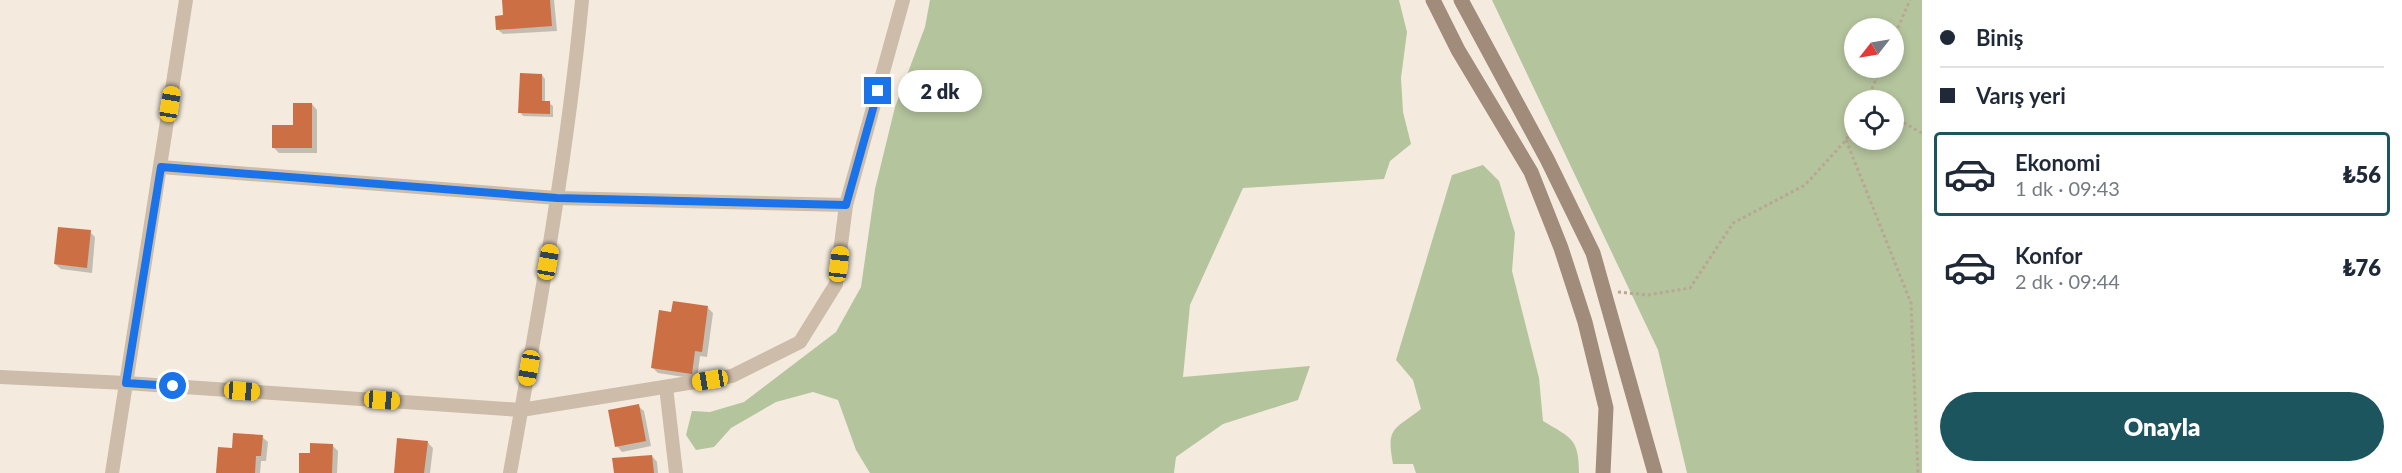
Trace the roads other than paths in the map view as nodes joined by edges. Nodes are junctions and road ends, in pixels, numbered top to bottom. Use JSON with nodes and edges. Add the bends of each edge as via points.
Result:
{"nodes":[{"id":1,"x":186,"y":0,"type":"edge"},
{"id":2,"x":582,"y":0,"type":"edge"},
{"id":3,"x":903,"y":0,"type":"edge"},
{"id":4,"x":1433,"y":0,"type":"edge"},
{"id":5,"x":1461,"y":0,"type":"edge"},
{"id":6,"x":161,"y":167,"type":"junction"},
{"id":7,"x":557,"y":198,"type":"junction"},
{"id":8,"x":846,"y":205,"type":"junction"},
{"id":9,"x":0,"y":377,"type":"edge"},
{"id":10,"x":126,"y":383,"type":"junction"},
{"id":11,"x":666,"y":387,"type":"junction"},
{"id":12,"x":521,"y":410,"type":"junction"},
{"id":13,"x":112,"y":473,"type":"edge"},
{"id":14,"x":510,"y":473,"type":"edge"},
{"id":15,"x":676,"y":473,"type":"edge"},
{"id":16,"x":1603,"y":473,"type":"edge"},
{"id":17,"x":1655,"y":473,"type":"edge"}],
"edges":[{"from":1,"to":6,"type":"street"},
{"from":2,"to":7,"type":"street"},
{"from":3,"to":8,"type":"street"},
{"from":4,"to":16,"type":"main road","via":[[1458,50],[1531,172],[1561,248],[1585,322],[1606,408]]},
{"from":5,"to":17,"type":"main road","via":[[1593,253]]},
{"from":6,"to":7,"type":"street"},
{"from":6,"to":10,"type":"street"},
{"from":7,"to":8,"type":"street"},
{"from":7,"to":12,"type":"street"},
{"from":8,"to":11,"type":"street","via":[[836,284],[800,342],[732,376]]},
{"from":9,"to":10,"type":"street"},
{"from":10,"to":12,"type":"street"},
{"from":10,"to":13,"type":"street"},
{"from":11,"to":12,"type":"street"},
{"from":11,"to":15,"type":"street"},
{"from":12,"to":14,"type":"street"}]}
